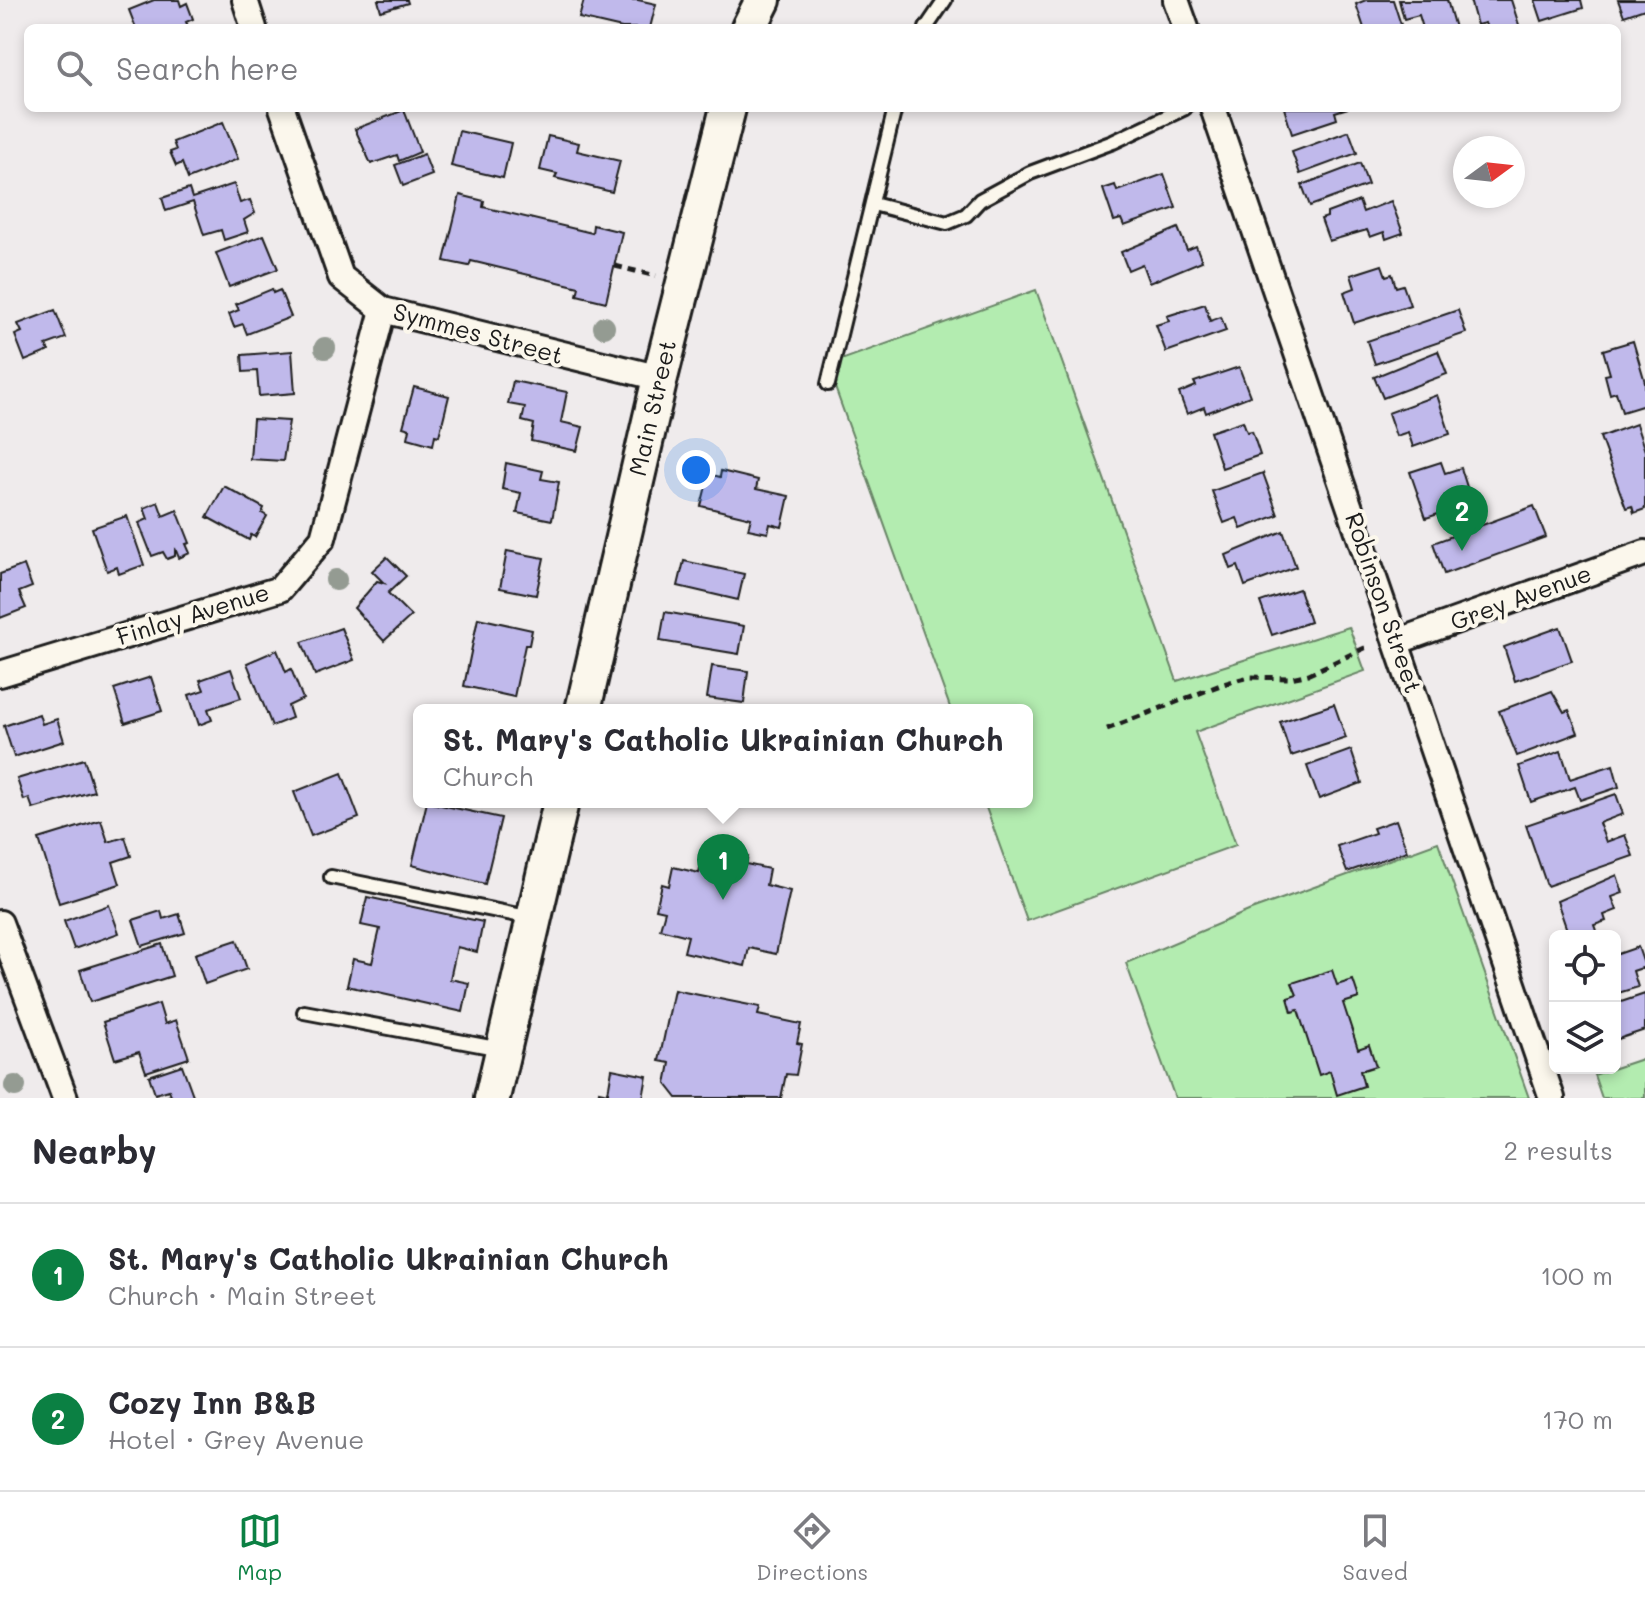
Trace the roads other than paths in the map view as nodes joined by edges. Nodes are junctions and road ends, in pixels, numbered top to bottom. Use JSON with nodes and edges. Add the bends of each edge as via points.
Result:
{"nodes":[{"id":1,"x":245,"y":0,"type":"edge"},
{"id":2,"x":763,"y":0,"type":"edge"},
{"id":3,"x":945,"y":0,"type":"edge"},
{"id":4,"x":1181,"y":2,"type":"edge"},
{"id":5,"x":253,"y":24,"type":"edge"},
{"id":6,"x":751,"y":24,"type":"edge"},
{"id":7,"x":929,"y":24,"type":"edge"},
{"id":8,"x":1185,"y":24,"type":"edge"},
{"id":9,"x":283,"y":112,"type":"edge"},
{"id":10,"x":727,"y":112,"type":"edge"},
{"id":11,"x":894,"y":112,"type":"edge"},
{"id":12,"x":1177,"y":112,"type":"edge"},
{"id":13,"x":1214,"y":112,"type":"edge"},
{"id":14,"x":873,"y":204,"type":"junction"},
{"id":15,"x":383,"y":310,"type":"junction"},
{"id":16,"x":660,"y":378,"type":"junction"},
{"id":17,"x":828,"y":384,"type":"dead end"},
{"id":18,"x":1645,"y":553,"type":"edge"},
{"id":19,"x":1396,"y":642,"type":"junction"},
{"id":20,"x":0,"y":674,"type":"edge"},
{"id":21,"x":584,"y":704,"type":"edge"},
{"id":22,"x":560,"y":808,"type":"edge"},
{"id":23,"x":331,"y":877,"type":"dead end"},
{"id":24,"x":535,"y":919,"type":"junction"},
{"id":25,"x":0,"y":923,"type":"edge"},
{"id":26,"x":304,"y":1012,"type":"dead end"},
{"id":27,"x":504,"y":1050,"type":"junction"},
{"id":28,"x":65,"y":1098,"type":"edge"},
{"id":29,"x":492,"y":1098,"type":"edge"},
{"id":30,"x":1552,"y":1098,"type":"edge"}],
"edges":[{"from":1,"to":5,"type":"street"},
{"from":2,"to":6,"type":"street"},
{"from":3,"to":7,"type":"lane"},
{"from":4,"to":8,"type":"street"},
{"from":9,"to":15,"type":"street","name":"Symmes Street","via":[[341,277]]},
{"from":10,"to":16,"type":"street","name":"Main Street"},
{"from":11,"to":14,"type":"lane"},
{"from":12,"to":14,"type":"lane","via":[[1030,173],[947,223]]},
{"from":13,"to":19,"type":"street","name":"Robinson Street"},
{"from":14,"to":17,"type":"lane"},
{"from":15,"to":16,"type":"street","name":"Symmes Street"},
{"from":15,"to":20,"type":"street","name":"Finlay Avenue","via":[[323,538],[280,589]]},
{"from":16,"to":21,"type":"street","name":"Main Street"},
{"from":18,"to":19,"type":"street","name":"Grey Avenue"},
{"from":19,"to":30,"type":"street","name":"Robinson Street"},
{"from":22,"to":24,"type":"street"},
{"from":23,"to":24,"type":"lane"},
{"from":24,"to":27,"type":"street"},
{"from":25,"to":28,"type":"street"},
{"from":26,"to":27,"type":"lane"},
{"from":27,"to":29,"type":"street"}]}
